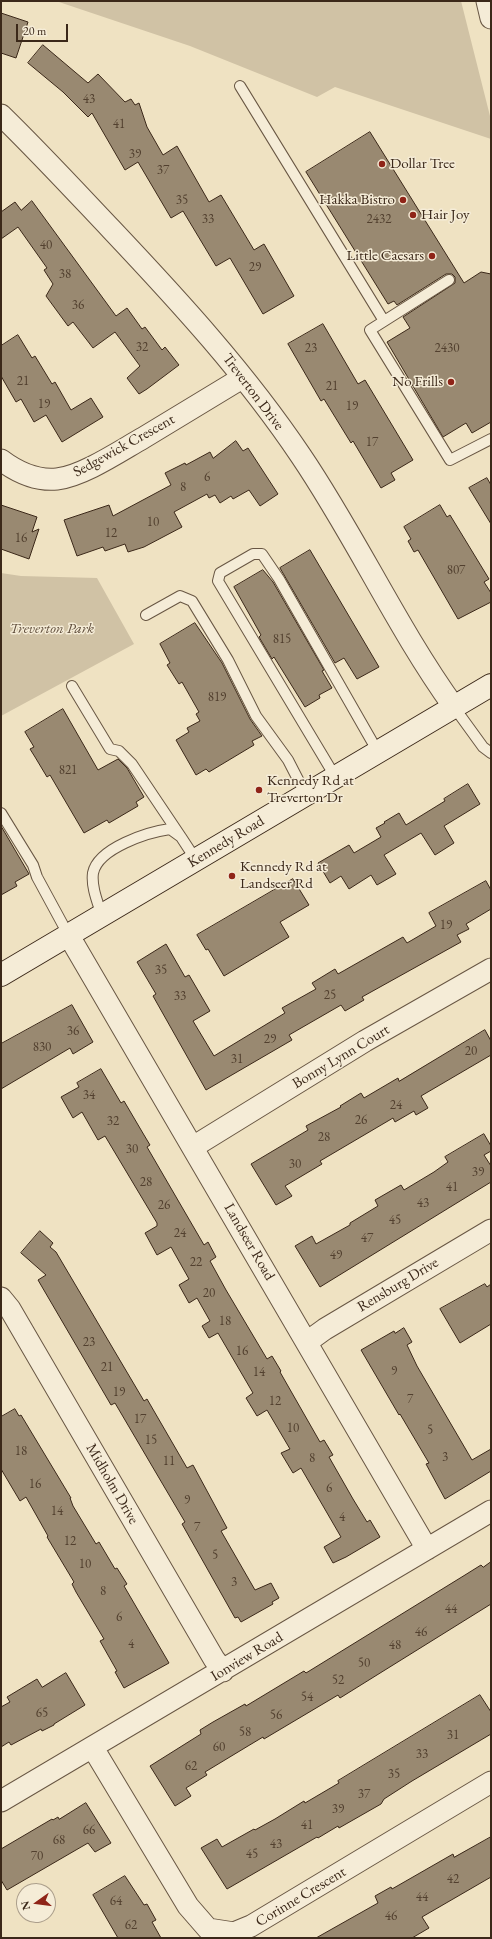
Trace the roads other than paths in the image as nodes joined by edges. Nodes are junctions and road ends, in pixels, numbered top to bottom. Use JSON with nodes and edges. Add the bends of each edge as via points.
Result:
{"nodes":[{"id":1,"x":487,"y":1,"type":"edge"},
{"id":2,"x":491,"y":18,"type":"edge"},
{"id":3,"x":240,"y":86,"type":"dead end"},
{"id":4,"x":1,"y":115,"type":"edge"},
{"id":5,"x":449,"y":280,"type":"dead end"},
{"id":6,"x":384,"y":322,"type":"junction"},
{"id":7,"x":242,"y":378,"type":"junction"},
{"id":8,"x":491,"y":439,"type":"edge"},
{"id":9,"x":1,"y":460,"type":"edge"},
{"id":10,"x":146,"y":615,"type":"dead end"},
{"id":11,"x":491,"y":685,"type":"edge"},
{"id":12,"x":72,"y":686,"type":"dead end"},
{"id":13,"x":454,"y":707,"type":"junction"},
{"id":14,"x":488,"y":748,"type":"edge"},
{"id":15,"x":378,"y":752,"type":"junction"},
{"id":16,"x":336,"y":778,"type":"junction"},
{"id":17,"x":306,"y":795,"type":"junction"},
{"id":18,"x":1,"y":813,"type":"edge"},
{"id":19,"x":181,"y":837,"type":"junction"},
{"id":20,"x":196,"y":860,"type":"junction"},
{"id":21,"x":102,"y":916,"type":"junction"},
{"id":22,"x":69,"y":936,"type":"junction"},
{"id":23,"x":491,"y":969,"type":"edge"},
{"id":24,"x":1,"y":975,"type":"edge"},
{"id":25,"x":193,"y":1147,"type":"junction"},
{"id":26,"x":491,"y":1230,"type":"edge"},
{"id":27,"x":1,"y":1298,"type":"edge"},
{"id":28,"x":307,"y":1342,"type":"junction"},
{"id":29,"x":491,"y":1511,"type":"edge"},
{"id":30,"x":427,"y":1549,"type":"junction"},
{"id":31,"x":223,"y":1671,"type":"junction"},
{"id":32,"x":93,"y":1748,"type":"junction"},
{"id":33,"x":491,"y":1782,"type":"edge"},
{"id":34,"x":1,"y":1802,"type":"edge"}],
"edges":[{"from":1,"to":2,"type":"street"},
{"from":3,"to":6,"type":"lane"},
{"from":4,"to":7,"type":"street","name":"Treverton Drive","via":[[192,316]]},
{"from":5,"to":6,"type":"lane"},
{"from":6,"to":8,"type":"lane","via":[[370,330],[450,460]]},
{"from":7,"to":9,"type":"street","name":"Sedgewick Crescent","via":[[114,455],[72,476],[41,479],[20,473]]},
{"from":7,"to":13,"type":"street","name":"Treverton Drive","via":[[305,461],[354,539],[434,679]]},
{"from":10,"to":17,"type":"lane","via":[[180,596],[192,601],[228,660],[256,716],[288,760]]},
{"from":11,"to":13,"type":"main road","name":"Kennedy Road"},
{"from":12,"to":19,"type":"lane","via":[[110,749],[119,751],[132,764]]},
{"from":13,"to":14,"type":"lane"},
{"from":13,"to":15,"type":"main road","name":"Kennedy Road"},
{"from":15,"to":16,"type":"main road","name":"Kennedy Road"},
{"from":15,"to":16,"type":"lane","via":[[279,579],[262,554],[253,554],[220,573],[218,581]]},
{"from":16,"to":17,"type":"main road","name":"Kennedy Road"},
{"from":17,"to":20,"type":"main road","name":"Kennedy Road"},
{"from":18,"to":22,"type":"lane","via":[[33,865]]},
{"from":19,"to":20,"type":"lane"},
{"from":19,"to":21,"type":"lane","via":[[170,829],[133,838],[114,849],[100,862],[93,873],[94,890]]},
{"from":20,"to":21,"type":"main road","name":"Kennedy Road"},
{"from":21,"to":22,"type":"main road","name":"Kennedy Road"},
{"from":22,"to":24,"type":"main road","name":"Kennedy Road"},
{"from":22,"to":25,"type":"street","name":"Landseer Road"},
{"from":23,"to":25,"type":"street","name":"Bonny Lynn Court"},
{"from":25,"to":28,"type":"street","name":"Landseer Road"},
{"from":26,"to":28,"type":"street","name":"Rensburg Drive"},
{"from":27,"to":31,"type":"street","name":"Midholm Drive","via":[[10,1309]]},
{"from":28,"to":30,"type":"street","name":"Landseer Road"},
{"from":29,"to":30,"type":"street","name":"Ionview Road"},
{"from":30,"to":31,"type":"street","name":"Ionview Road"},
{"from":31,"to":32,"type":"street","name":"Ionview Road"},
{"from":32,"to":33,"type":"street","name":"Corinne Crescent","via":[[188,1906],[208,1929],[234,1933],[258,1923]]},
{"from":32,"to":34,"type":"street","name":"Ionview Road"}]}
